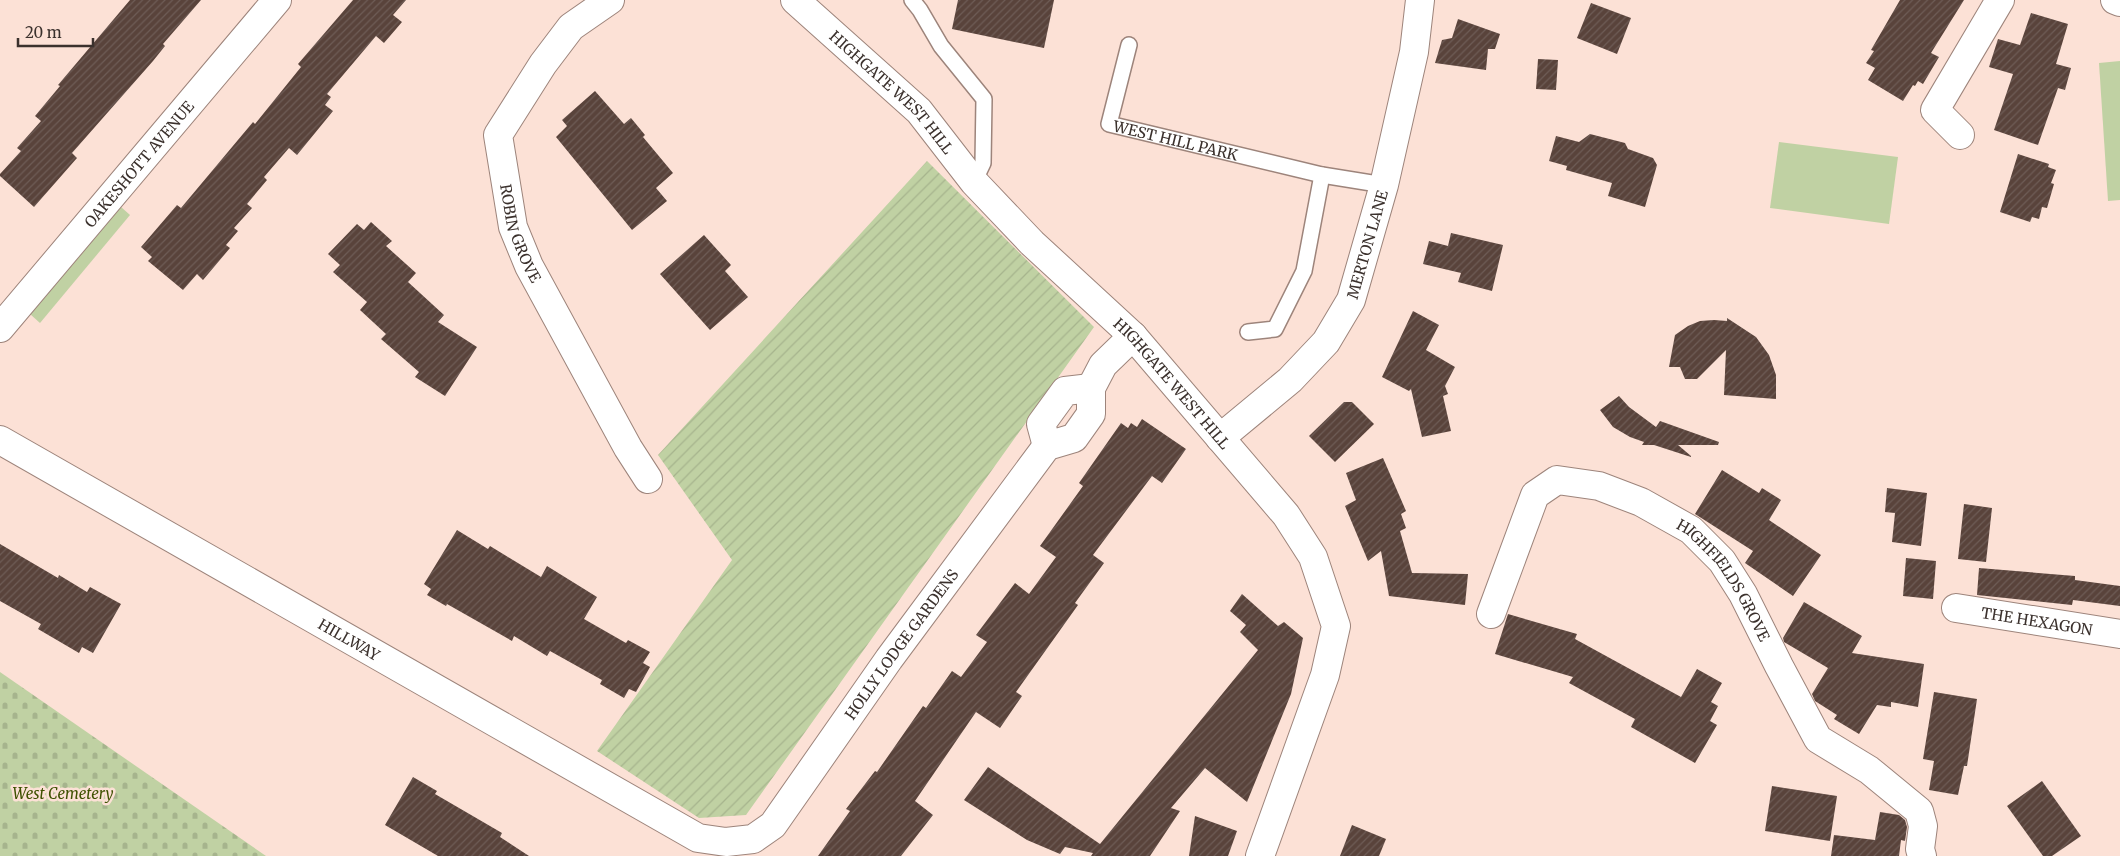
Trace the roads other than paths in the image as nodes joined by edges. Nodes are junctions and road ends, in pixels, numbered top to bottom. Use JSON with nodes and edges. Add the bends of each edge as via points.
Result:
{"nodes":[{"id":1,"x":277,"y":0,"type":"edge"},
{"id":2,"x":610,"y":0,"type":"edge"},
{"id":3,"x":795,"y":0,"type":"edge"},
{"id":4,"x":912,"y":0,"type":"edge"},
{"id":5,"x":1420,"y":0,"type":"edge"},
{"id":6,"x":2000,"y":0,"type":"edge"},
{"id":7,"x":2115,"y":0,"type":"edge"},
{"id":8,"x":2120,"y":2,"type":"edge"},
{"id":9,"x":1129,"y":45,"type":"dead end"},
{"id":10,"x":1960,"y":135,"type":"dead end"},
{"id":11,"x":1322,"y":175,"type":"junction"},
{"id":12,"x":974,"y":182,"type":"junction"},
{"id":13,"x":1384,"y":185,"type":"junction"},
{"id":14,"x":0,"y":328,"type":"edge"},
{"id":15,"x":1248,"y":332,"type":"dead end"},
{"id":16,"x":1132,"y":336,"type":"junction"},
{"id":17,"x":1220,"y":438,"type":"junction"},
{"id":18,"x":0,"y":440,"type":"edge"},
{"id":19,"x":648,"y":479,"type":"dead end"},
{"id":20,"x":1956,"y":608,"type":"dead end"},
{"id":21,"x":1491,"y":614,"type":"dead end"},
{"id":22,"x":2120,"y":634,"type":"edge"},
{"id":23,"x":696,"y":847,"type":"edge"},
{"id":24,"x":757,"y":848,"type":"edge"},
{"id":25,"x":1260,"y":856,"type":"edge"},
{"id":26,"x":1922,"y":856,"type":"edge"}],
"edges":[{"from":1,"to":14,"type":"street","name":"OAKESHOTT AVENUE"},
{"from":2,"to":19,"type":"street","name":"ROBIN GROVE","via":[[571,27],[498,134],[513,227],[529,266]]},
{"from":3,"to":12,"type":"street","name":"HIGHGATE WEST HILL","via":[[918,111]]},
{"from":4,"to":12,"type":"lane","via":[[941,46],[984,99],[983,163]]},
{"from":5,"to":13,"type":"street","name":"MERTON LANE","via":[[1414,52]]},
{"from":6,"to":10,"type":"street","via":[[1935,110]]},
{"from":7,"to":8,"type":"street"},
{"from":9,"to":11,"type":"lane","name":"WEST HILL PARK","via":[[1109,124]]},
{"from":11,"to":13,"type":"lane","name":"WEST HILL PARK"},
{"from":11,"to":15,"type":"lane","via":[[1304,271],[1276,329]]},
{"from":12,"to":16,"type":"street","name":"HIGHGATE WEST HILL","via":[[1032,243]]},
{"from":13,"to":17,"type":"street","name":"MERTON LANE","via":[[1351,300],[1326,342],[1290,380]]},
{"from":16,"to":17,"type":"street","name":"HIGHGATE WEST HILL"},
{"from":16,"to":24,"type":"street","name":"HOLLY LODGE GARDENS","via":[[1103,365],[1091,388],[1091,414],[1074,438],[1048,446],[889,659]]},
{"from":17,"to":25,"type":"street","name":"HIGHGATE WEST HILL","via":[[1286,515],[1313,557],[1336,626],[1325,675]]},
{"from":18,"to":23,"type":"street","name":"HILLWAY"},
{"from":20,"to":22,"type":"street","name":"THE HEXAGON"},
{"from":21,"to":26,"type":"street","name":"HIGHFIELDS GROVE","via":[[1535,495],[1557,480],[1598,486],[1641,502],[1691,530],[1722,561],[1743,594],[1818,739],[1869,770],[1919,810],[1923,826]]},
{"from":23,"to":24,"type":"street","name":"HOLLY LODGE GARDENS","via":[[726,842]]}]}
